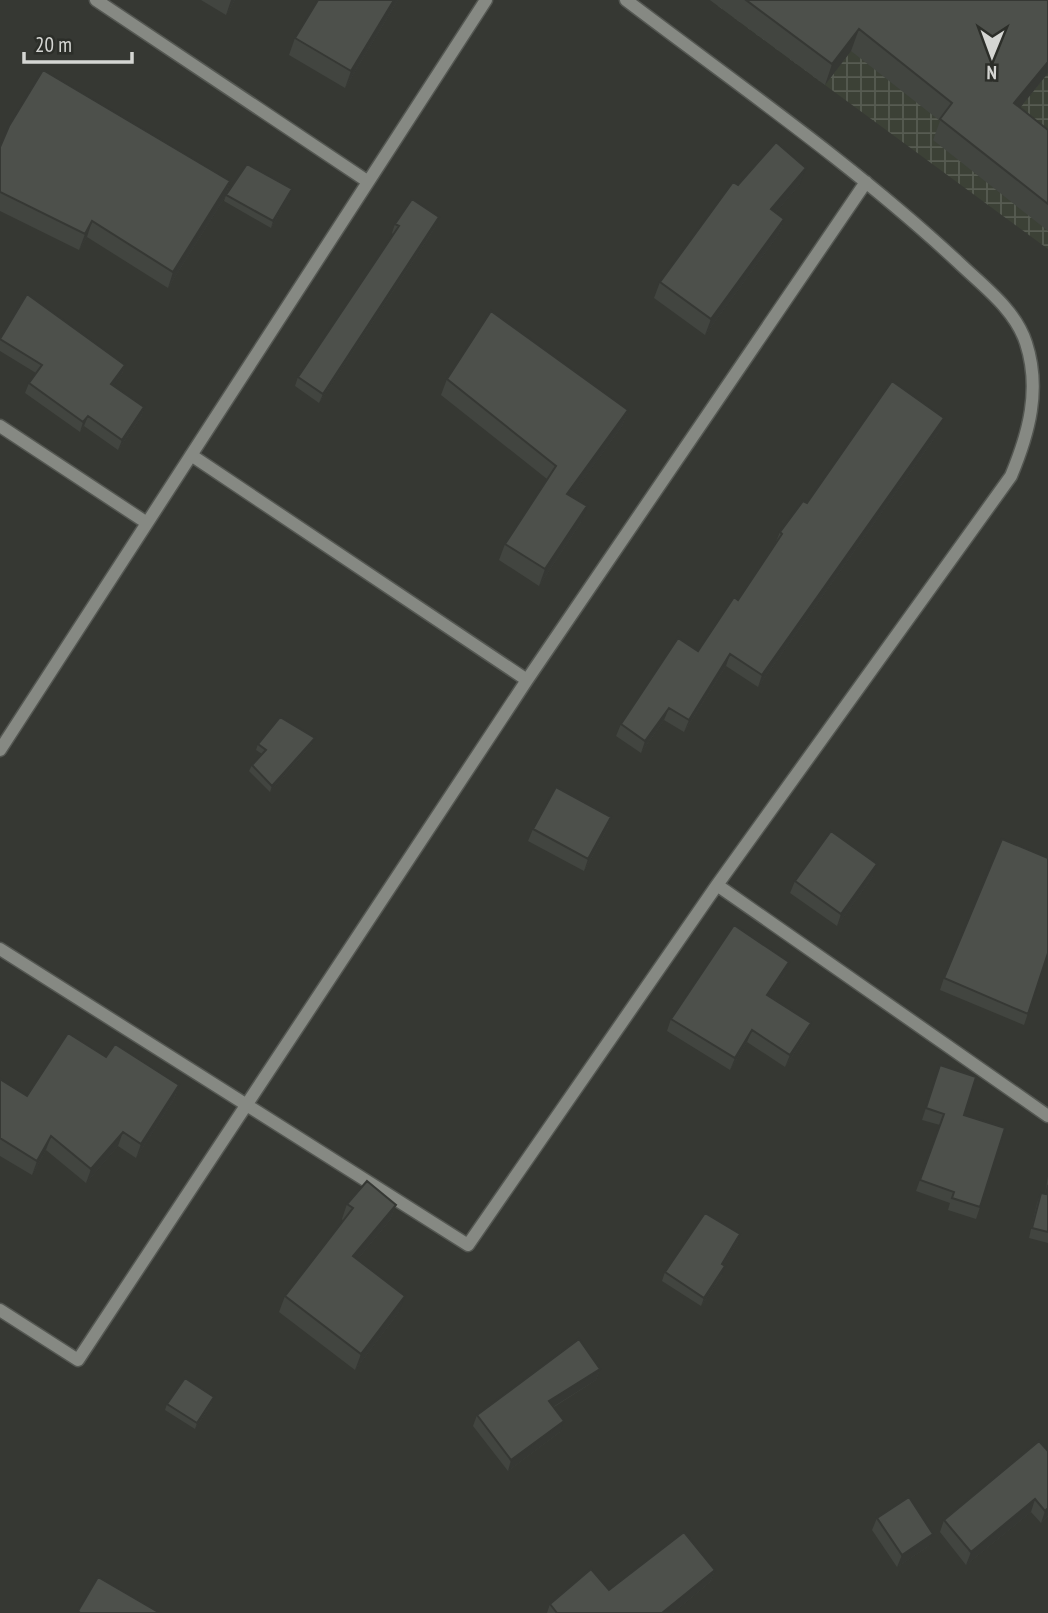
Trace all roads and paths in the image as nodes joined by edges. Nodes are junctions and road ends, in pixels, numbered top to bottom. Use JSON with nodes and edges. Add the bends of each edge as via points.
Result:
{"nodes":[{"id":1,"x":96,"y":0,"type":"edge"},
{"id":2,"x":486,"y":0,"type":"edge"},
{"id":3,"x":626,"y":0,"type":"edge"},
{"id":4,"x":367,"y":181,"type":"junction"},
{"id":5,"x":866,"y":182,"type":"junction"},
{"id":6,"x":0,"y":426,"type":"edge"},
{"id":7,"x":191,"y":455,"type":"junction"},
{"id":8,"x":147,"y":523,"type":"junction"},
{"id":9,"x":527,"y":680,"type":"junction"},
{"id":10,"x":0,"y":750,"type":"edge"},
{"id":11,"x":717,"y":885,"type":"junction"},
{"id":12,"x":0,"y":949,"type":"edge"},
{"id":13,"x":247,"y":1105,"type":"junction"},
{"id":14,"x":1048,"y":1116,"type":"edge"},
{"id":15,"x":0,"y":1310,"type":"edge"}],
"edges":[{"from":1,"to":4,"type":"street"},
{"from":2,"to":4,"type":"street"},
{"from":3,"to":5,"type":"street"},
{"from":4,"to":7,"type":"street"},
{"from":5,"to":9,"type":"street"},
{"from":5,"to":11,"type":"street","via":[[1008,309],[1026,342],[1033,386],[1028,437],[1011,476]]},
{"from":6,"to":8,"type":"street"},
{"from":7,"to":8,"type":"street"},
{"from":7,"to":9,"type":"street"},
{"from":8,"to":10,"type":"street"},
{"from":9,"to":13,"type":"street"},
{"from":11,"to":13,"type":"street","via":[[468,1245]]},
{"from":11,"to":14,"type":"street"},
{"from":12,"to":13,"type":"street"},
{"from":13,"to":15,"type":"street","via":[[78,1360]]}]}
